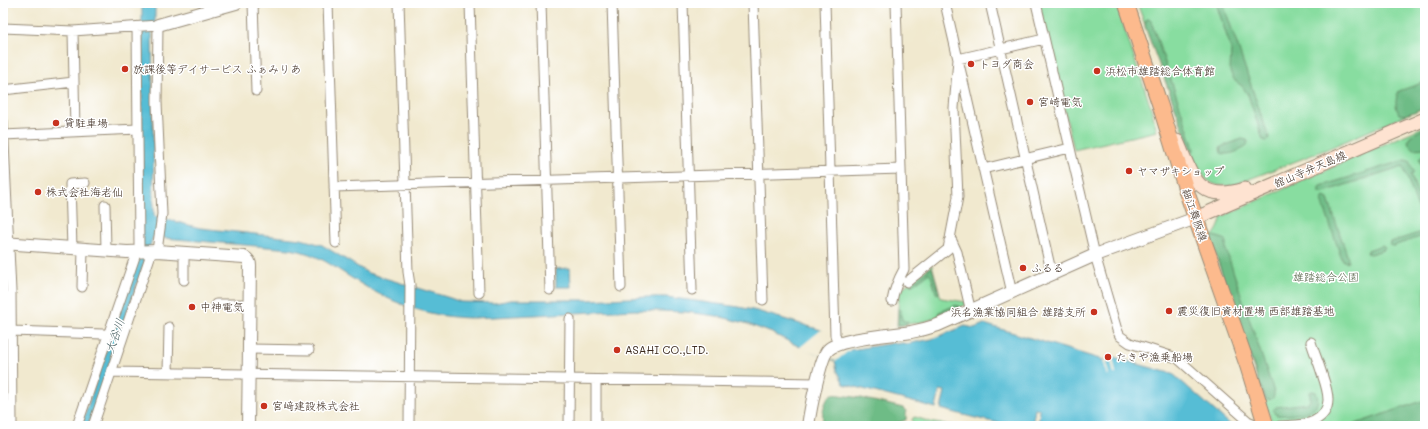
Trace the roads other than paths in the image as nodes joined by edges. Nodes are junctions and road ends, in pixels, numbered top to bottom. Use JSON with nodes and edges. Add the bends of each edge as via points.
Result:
{"nodes":[{"id":1,"x":236,"y":3,"type":"edge"},
{"id":2,"x":253,"y":3,"type":"edge"},
{"id":3,"x":328,"y":3,"type":"edge"},
{"id":4,"x":399,"y":3,"type":"edge"},
{"id":5,"x":470,"y":3,"type":"edge"},
{"id":6,"x":541,"y":3,"type":"edge"},
{"id":7,"x":612,"y":3,"type":"edge"},
{"id":8,"x":683,"y":3,"type":"edge"},
{"id":9,"x":754,"y":3,"type":"edge"},
{"id":10,"x":825,"y":3,"type":"edge"},
{"id":11,"x":896,"y":3,"type":"edge"},
{"id":12,"x":945,"y":3,"type":"edge"},
{"id":13,"x":990,"y":3,"type":"edge"},
{"id":14,"x":1036,"y":3,"type":"edge"},
{"id":15,"x":1126,"y":3,"type":"edge"},
{"id":16,"x":156,"y":26,"type":"junction"},
{"id":17,"x":139,"y":27,"type":"junction"},
{"id":18,"x":3,"y":28,"type":"edge"},
{"id":19,"x":73,"y":31,"type":"junction"},
{"id":20,"x":1044,"y":39,"type":"junction"},
{"id":21,"x":1001,"y":49,"type":"junction"},
{"id":22,"x":958,"y":59,"type":"junction"},
{"id":23,"x":74,"y":82,"type":"junction"},
{"id":24,"x":3,"y":90,"type":"edge"},
{"id":25,"x":256,"y":91,"type":"dead end"},
{"id":26,"x":1160,"y":105,"type":"junction"},
{"id":27,"x":1425,"y":119,"type":"edge"},
{"id":28,"x":3,"y":121,"type":"edge"},
{"id":29,"x":138,"y":129,"type":"junction"},
{"id":30,"x":75,"y":132,"type":"junction"},
{"id":31,"x":3,"y":135,"type":"edge"},
{"id":32,"x":1070,"y":148,"type":"junction"},
{"id":33,"x":1026,"y":159,"type":"junction"},
{"id":34,"x":901,"y":169,"type":"junction"},
{"id":35,"x":983,"y":169,"type":"junction"},
{"id":36,"x":1309,"y":170,"type":"junction"},
{"id":37,"x":830,"y":171,"type":"junction"},
{"id":38,"x":759,"y":173,"type":"junction"},
{"id":39,"x":688,"y":176,"type":"junction"},
{"id":40,"x":618,"y":178,"type":"junction"},
{"id":41,"x":546,"y":180,"type":"junction"},
{"id":42,"x":476,"y":183,"type":"junction"},
{"id":43,"x":85,"y":184,"type":"dead end"},
{"id":44,"x":405,"y":185,"type":"junction"},
{"id":45,"x":334,"y":188,"type":"junction"},
{"id":46,"x":105,"y":205,"type":"dead end"},
{"id":47,"x":1196,"y":218,"type":"junction"},
{"id":48,"x":950,"y":241,"type":"junction"},
{"id":49,"x":6,"y":243,"type":"edge"},
{"id":50,"x":336,"y":243,"type":"dead end"},
{"id":51,"x":78,"y":248,"type":"junction"},
{"id":52,"x":106,"y":250,"type":"junction"},
{"id":53,"x":149,"y":250,"type":"junction"},
{"id":54,"x":184,"y":253,"type":"junction"},
{"id":55,"x":1095,"y":255,"type":"junction"},
{"id":56,"x":1052,"y":275,"type":"junction"},
{"id":57,"x":184,"y":280,"type":"dead end"},
{"id":58,"x":907,"y":282,"type":"dead end"},
{"id":59,"x":82,"y":287,"type":"dead end"},
{"id":60,"x":621,"y":287,"type":"dead end"},
{"id":61,"x":550,"y":290,"type":"dead end"},
{"id":62,"x":692,"y":290,"type":"dead end"},
{"id":63,"x":7,"y":291,"type":"edge"},
{"id":64,"x":479,"y":293,"type":"dead end"},
{"id":65,"x":1012,"y":293,"type":"junction"},
{"id":66,"x":763,"y":300,"type":"dead end"},
{"id":67,"x":892,"y":301,"type":"dead end"},
{"id":68,"x":216,"y":304,"type":"dead end"},
{"id":69,"x":250,"y":304,"type":"junction"},
{"id":70,"x":971,"y":312,"type":"junction"},
{"id":71,"x":570,"y":319,"type":"dead end"},
{"id":72,"x":169,"y":327,"type":"dead end"},
{"id":73,"x":12,"y":331,"type":"junction"},
{"id":74,"x":108,"y":335,"type":"junction"},
{"id":75,"x":841,"y":340,"type":"junction"},
{"id":76,"x":1311,"y":342,"type":"dead end"},
{"id":77,"x":249,"y":349,"type":"junction"},
{"id":78,"x":310,"y":350,"type":"dead end"},
{"id":79,"x":111,"y":372,"type":"junction"},
{"id":80,"x":168,"y":373,"type":"junction"},
{"id":81,"x":249,"y":374,"type":"junction"},
{"id":82,"x":410,"y":377,"type":"junction"},
{"id":83,"x":570,"y":379,"type":"junction"},
{"id":84,"x":596,"y":380,"type":"junction"},
{"id":85,"x":817,"y":383,"type":"junction"},
{"id":86,"x":1262,"y":422,"type":"edge"},
{"id":87,"x":12,"y":426,"type":"edge"},
{"id":88,"x":77,"y":426,"type":"edge"},
{"id":89,"x":92,"y":426,"type":"edge"},
{"id":90,"x":248,"y":426,"type":"edge"},
{"id":91,"x":409,"y":426,"type":"edge"},
{"id":92,"x":569,"y":426,"type":"edge"},
{"id":93,"x":596,"y":426,"type":"edge"},
{"id":94,"x":808,"y":426,"type":"edge"},
{"id":95,"x":1280,"y":426,"type":"edge"}],
"edges":[{"from":1,"to":16,"type":"street"},
{"from":2,"to":25,"type":"street"},
{"from":3,"to":45,"type":"street"},
{"from":4,"to":44,"type":"street"},
{"from":5,"to":42,"type":"street"},
{"from":6,"to":41,"type":"street"},
{"from":7,"to":40,"type":"street"},
{"from":8,"to":39,"type":"street"},
{"from":9,"to":38,"type":"street"},
{"from":10,"to":37,"type":"street"},
{"from":11,"to":34,"type":"street"},
{"from":12,"to":22,"type":"street"},
{"from":13,"to":21,"type":"street"},
{"from":14,"to":20,"type":"street"},
{"from":15,"to":26,"type":"main road","name":"細江舞阪線"},
{"from":16,"to":17,"type":"street"},
{"from":16,"to":53,"type":"street","via":[[162,216]]},
{"from":17,"to":19,"type":"street"},
{"from":17,"to":29,"type":"street"},
{"from":18,"to":19,"type":"street"},
{"from":19,"to":23,"type":"street"},
{"from":20,"to":21,"type":"street"},
{"from":20,"to":32,"type":"street"},
{"from":21,"to":22,"type":"street"},
{"from":21,"to":33,"type":"street"},
{"from":22,"to":35,"type":"street"},
{"from":22,"to":48,"type":"street","via":[[954,108],[958,196]]},
{"from":23,"to":24,"type":"street"},
{"from":23,"to":30,"type":"street"},
{"from":26,"to":36,"type":"main road","via":[[1193,176],[1200,186],[1211,192],[1234,193]]},
{"from":26,"to":47,"type":"main road","name":"細江舞阪線"},
{"from":27,"to":36,"type":"main road","name":"舘山寺弁天島線"},
{"from":28,"to":31,"type":"street"},
{"from":29,"to":30,"type":"street"},
{"from":29,"to":53,"type":"street","via":[[139,245]]},
{"from":30,"to":31,"type":"street"},
{"from":31,"to":49,"type":"street"},
{"from":32,"to":33,"type":"street"},
{"from":32,"to":55,"type":"street"},
{"from":33,"to":35,"type":"street"},
{"from":33,"to":56,"type":"street"},
{"from":34,"to":37,"type":"street"},
{"from":34,"to":67,"type":"street","via":[[904,269],[896,284]]},
{"from":35,"to":65,"type":"street"},
{"from":36,"to":47,"type":"main road","name":"舘山寺弁天島線"},
{"from":37,"to":38,"type":"street"},
{"from":37,"to":75,"type":"street"},
{"from":38,"to":39,"type":"street"},
{"from":38,"to":66,"type":"street"},
{"from":39,"to":40,"type":"street"},
{"from":39,"to":62,"type":"street"},
{"from":40,"to":41,"type":"street"},
{"from":40,"to":60,"type":"street"},
{"from":41,"to":42,"type":"street"},
{"from":41,"to":61,"type":"street"},
{"from":42,"to":44,"type":"street"},
{"from":42,"to":64,"type":"street"},
{"from":43,"to":51,"type":"street","via":[[70,184]]},
{"from":44,"to":45,"type":"street"},
{"from":44,"to":82,"type":"street","via":[[410,285]]},
{"from":45,"to":50,"type":"street"},
{"from":46,"to":52,"type":"street"},
{"from":47,"to":55,"type":"street"},
{"from":47,"to":86,"type":"main road","name":"細江舞阪線","via":[[1248,367]]},
{"from":48,"to":58,"type":"street","via":[[948,249]]},
{"from":48,"to":70,"type":"street","via":[[956,252]]},
{"from":49,"to":51,"type":"street"},
{"from":49,"to":63,"type":"street"},
{"from":51,"to":52,"type":"street"},
{"from":51,"to":59,"type":"street"},
{"from":52,"to":53,"type":"street"},
{"from":53,"to":54,"type":"street"},
{"from":53,"to":74,"type":"street"},
{"from":53,"to":79,"type":"street"},
{"from":54,"to":57,"type":"street"},
{"from":54,"to":69,"type":"street","via":[[248,259]]},
{"from":55,"to":56,"type":"street"},
{"from":55,"to":86,"type":"street","via":[[1120,336],[1130,343],[1177,358],[1248,421]]},
{"from":56,"to":65,"type":"street"},
{"from":63,"to":73,"type":"street"},
{"from":65,"to":70,"type":"street"},
{"from":68,"to":69,"type":"street"},
{"from":69,"to":77,"type":"street"},
{"from":70,"to":75,"type":"street","via":[[929,328]]},
{"from":71,"to":83,"type":"street"},
{"from":72,"to":80,"type":"street"},
{"from":73,"to":74,"type":"street"},
{"from":73,"to":87,"type":"street"},
{"from":74,"to":88,"type":"street"},
{"from":75,"to":85,"type":"street","via":[[830,348],[824,357]]},
{"from":76,"to":95,"type":"street","via":[[1328,394],[1327,406],[1313,421]]},
{"from":77,"to":78,"type":"street"},
{"from":77,"to":81,"type":"street"},
{"from":79,"to":80,"type":"street"},
{"from":79,"to":89,"type":"street"},
{"from":80,"to":81,"type":"street"},
{"from":81,"to":82,"type":"street"},
{"from":81,"to":90,"type":"street"},
{"from":82,"to":83,"type":"street"},
{"from":82,"to":91,"type":"street"},
{"from":83,"to":84,"type":"street"},
{"from":83,"to":92,"type":"street"},
{"from":84,"to":85,"type":"street"},
{"from":84,"to":93,"type":"street"},
{"from":85,"to":94,"type":"street"}]}
